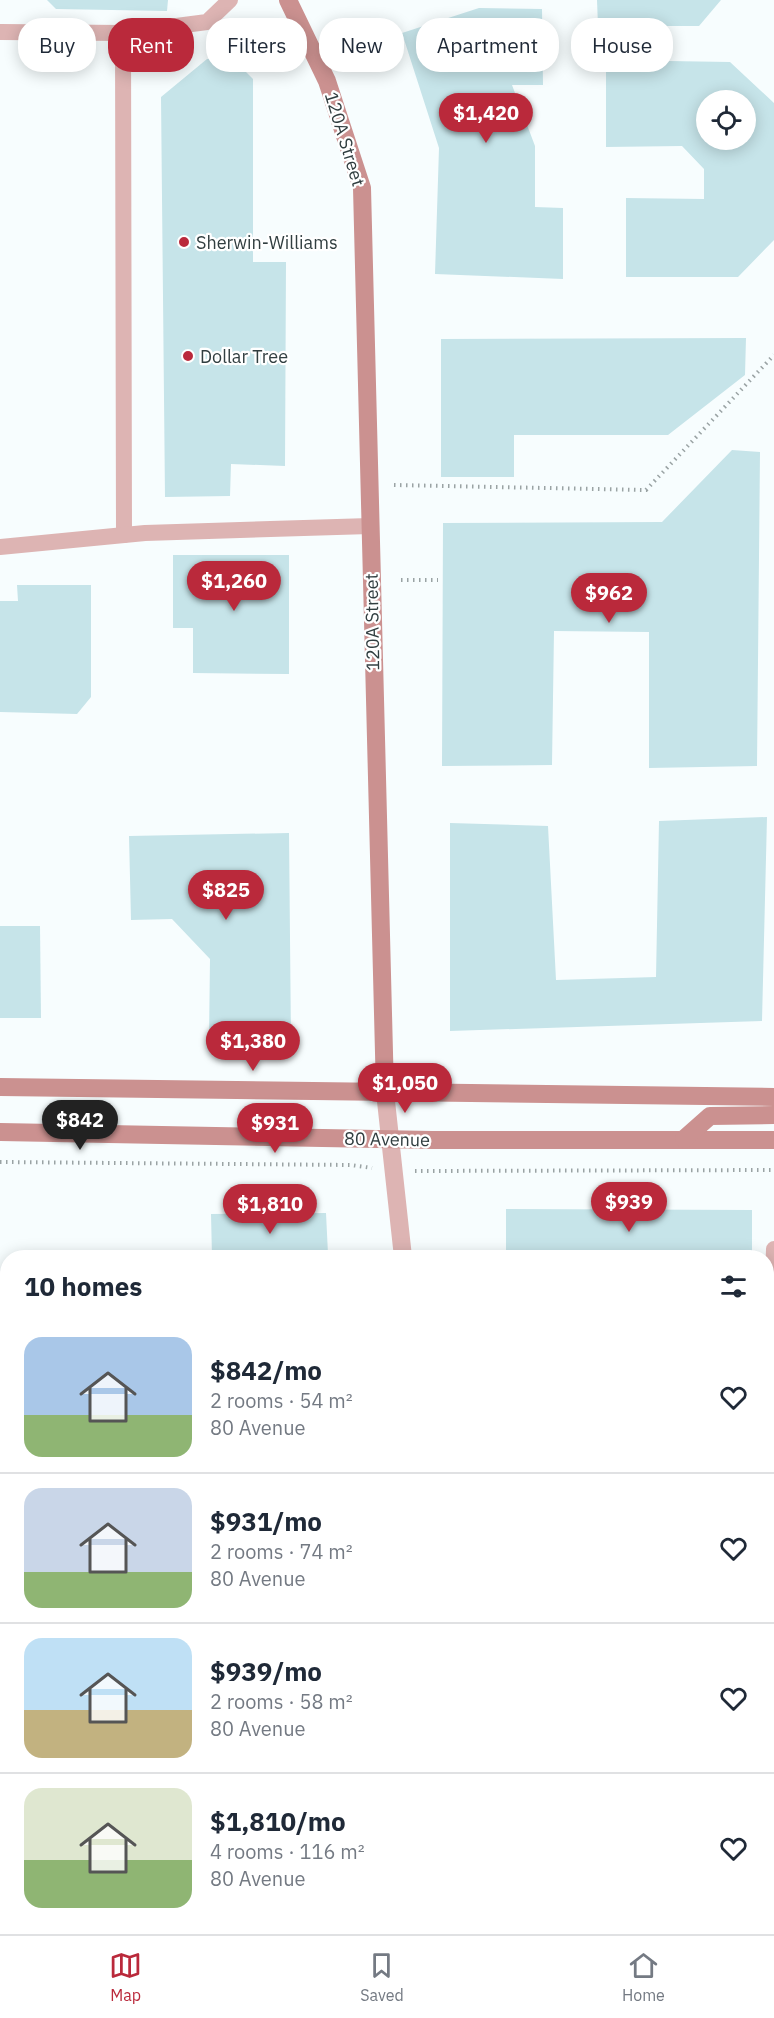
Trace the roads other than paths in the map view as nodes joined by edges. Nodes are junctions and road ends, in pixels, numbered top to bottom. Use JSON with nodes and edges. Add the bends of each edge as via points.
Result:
{"nodes":[{"id":1,"x":230,"y":0,"type":"edge"},
{"id":2,"x":288,"y":0,"type":"edge"},
{"id":3,"x":194,"y":24,"type":"edge"},
{"id":4,"x":0,"y":32,"type":"edge"},
{"id":5,"x":108,"y":33,"type":"edge"},
{"id":6,"x":123,"y":72,"type":"edge"},
{"id":7,"x":370,"y":526,"type":"junction"},
{"id":8,"x":124,"y":535,"type":"junction"},
{"id":9,"x":0,"y":547,"type":"edge"},
{"id":10,"x":0,"y":1087,"type":"edge"},
{"id":11,"x":385,"y":1092,"type":"junction"},
{"id":12,"x":774,"y":1097,"type":"edge"},
{"id":13,"x":774,"y":1115,"type":"edge"},
{"id":14,"x":0,"y":1132,"type":"edge"},
{"id":15,"x":389,"y":1139,"type":"junction"},
{"id":16,"x":684,"y":1139,"type":"junction"},
{"id":17,"x":774,"y":1140,"type":"edge"},
{"id":18,"x":402,"y":1250,"type":"edge"}],
"edges":[{"from":1,"to":3,"type":"lane","via":[[207,22]]},
{"from":2,"to":7,"type":"main road","name":"120A Street","via":[[327,81],[362,188]]},
{"from":4,"to":5,"type":"lane"},
{"from":6,"to":8,"type":"lane"},
{"from":7,"to":8,"type":"lane"},
{"from":7,"to":11,"type":"main road","name":"120A Street"},
{"from":8,"to":9,"type":"lane"},
{"from":10,"to":11,"type":"main road"},
{"from":11,"to":12,"type":"main road"},
{"from":11,"to":15,"type":"street","name":"120A Street"},
{"from":13,"to":16,"type":"main road","via":[[710,1116]]},
{"from":14,"to":15,"type":"main road","name":"80 Avenue"},
{"from":15,"to":16,"type":"main road","name":"80 Avenue"},
{"from":15,"to":18,"type":"street","name":"120A Street"},
{"from":16,"to":17,"type":"main road","name":"80 Avenue"}]}
